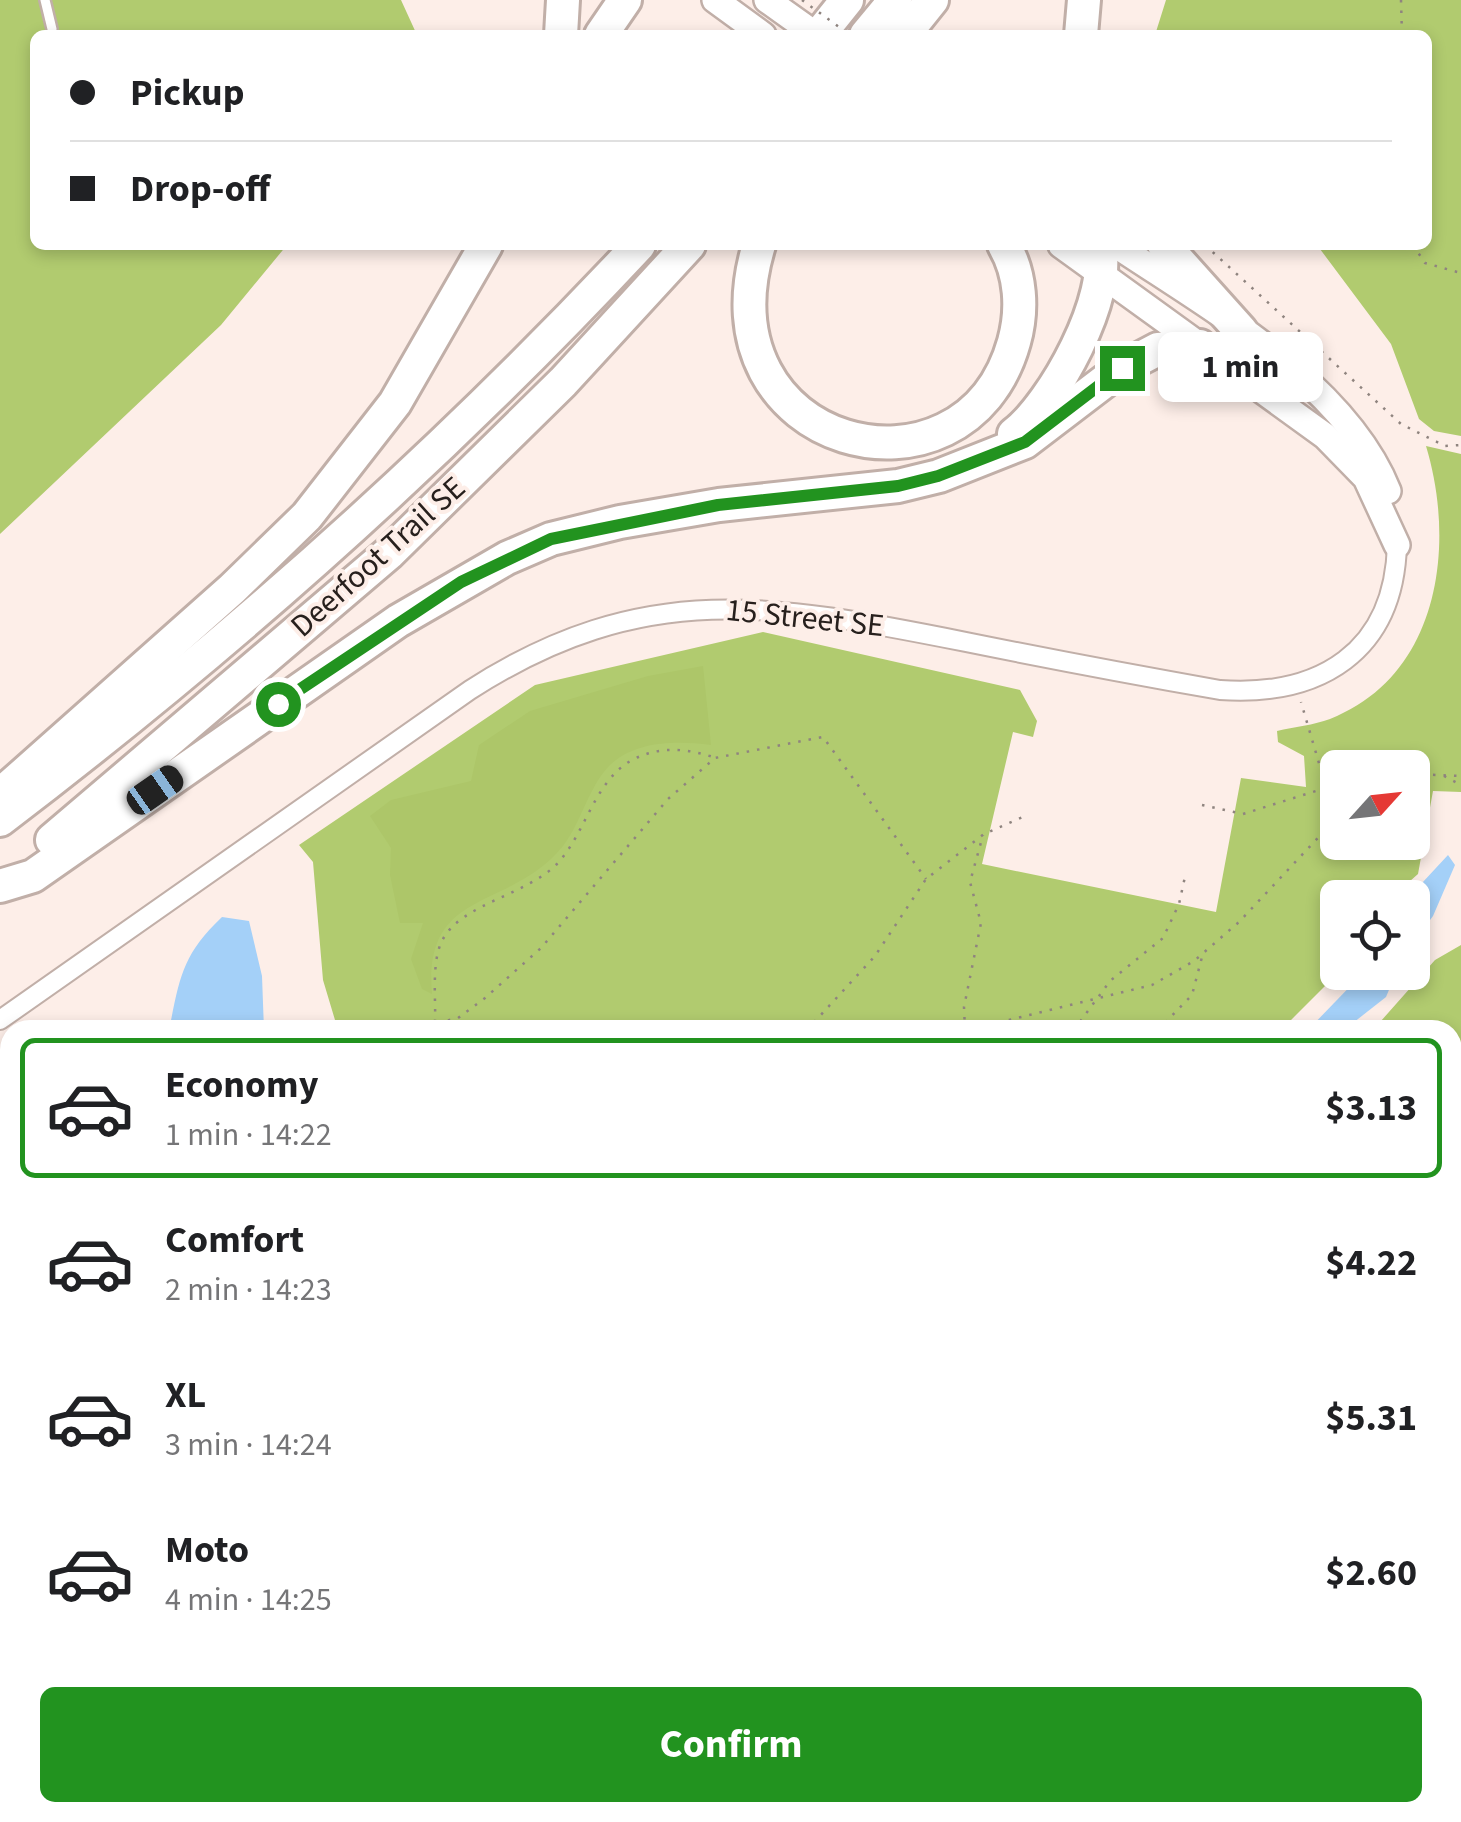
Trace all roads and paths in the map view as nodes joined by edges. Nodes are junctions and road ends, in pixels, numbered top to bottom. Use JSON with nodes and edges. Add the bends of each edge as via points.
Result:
{"nodes":[{"id":1,"x":45,"y":0,"type":"edge"},
{"id":2,"x":563,"y":0,"type":"edge"},
{"id":3,"x":625,"y":0,"type":"edge"},
{"id":4,"x":767,"y":0,"type":"edge"},
{"id":5,"x":802,"y":0,"type":"edge"},
{"id":6,"x":847,"y":0,"type":"edge"},
{"id":7,"x":896,"y":0,"type":"edge"},
{"id":8,"x":932,"y":0,"type":"edge"},
{"id":9,"x":1084,"y":0,"type":"edge"},
{"id":10,"x":1401,"y":0,"type":"edge"},
{"id":11,"x":721,"y":4,"type":"edge"},
{"id":12,"x":52,"y":29,"type":"dead end"},
{"id":13,"x":561,"y":30,"type":"edge"},
{"id":14,"x":605,"y":30,"type":"edge"},
{"id":15,"x":757,"y":30,"type":"edge"},
{"id":16,"x":811,"y":30,"type":"edge"},
{"id":17,"x":822,"y":30,"type":"edge"},
{"id":18,"x":843,"y":30,"type":"edge"},
{"id":19,"x":870,"y":30,"type":"edge"},
{"id":20,"x":908,"y":30,"type":"edge"},
{"id":21,"x":1082,"y":30,"type":"edge"},
{"id":22,"x":1402,"y":30,"type":"edge"},
{"id":23,"x":483,"y":250,"type":"edge"},
{"id":24,"x":634,"y":250,"type":"edge"},
{"id":25,"x":684,"y":250,"type":"edge"},
{"id":26,"x":758,"y":250,"type":"edge"},
{"id":27,"x":1006,"y":250,"type":"edge"},
{"id":28,"x":1168,"y":250,"type":"edge"},
{"id":29,"x":1211,"y":250,"type":"edge"},
{"id":30,"x":1416,"y":250,"type":"edge"},
{"id":31,"x":1105,"y":254,"type":"edge"},
{"id":32,"x":1461,"y":273,"type":"edge"},
{"id":33,"x":1241,"y":331,"type":"junction"},
{"id":34,"x":1200,"y":346,"type":"junction"},
{"id":35,"x":1461,"y":445,"type":"edge"},
{"id":36,"x":991,"y":452,"type":"junction"},
{"id":37,"x":1398,"y":544,"type":"junction"},
{"id":38,"x":1296,"y":686,"type":"junction"},
{"id":39,"x":714,"y":758,"type":"junction"},
{"id":40,"x":1320,"y":767,"type":"edge"},
{"id":41,"x":1430,"y":775,"type":"edge"},
{"id":42,"x":1443,"y":775,"type":"junction"},
{"id":43,"x":1461,"y":776,"type":"edge"},
{"id":44,"x":1461,"y":785,"type":"edge"},
{"id":45,"x":1320,"y":789,"type":"edge"},
{"id":46,"x":0,"y":795,"type":"edge"},
{"id":47,"x":1202,"y":804,"type":"dead end"},
{"id":48,"x":1025,"y":816,"type":"dead end"},
{"id":49,"x":0,"y":820,"type":"edge"},
{"id":50,"x":984,"y":834,"type":"junction"},
{"id":51,"x":1320,"y":836,"type":"edge"},
{"id":52,"x":1186,"y":872,"type":"dead end"},
{"id":53,"x":926,"y":879,"type":"junction"},
{"id":54,"x":0,"y":886,"type":"edge"},
{"id":55,"x":1204,"y":953,"type":"junction"},
{"id":56,"x":1097,"y":998,"type":"junction"},
{"id":57,"x":0,"y":1020,"type":"edge"},
{"id":58,"x":435,"y":1020,"type":"edge"},
{"id":59,"x":449,"y":1020,"type":"edge"},
{"id":60,"x":816,"y":1020,"type":"edge"},
{"id":61,"x":966,"y":1020,"type":"edge"},
{"id":62,"x":1008,"y":1020,"type":"edge"},
{"id":63,"x":1081,"y":1020,"type":"edge"},
{"id":64,"x":1168,"y":1020,"type":"edge"}],
"edges":[{"from":1,"to":12,"type":"lane"},
{"from":2,"to":13,"type":"highway"},
{"from":3,"to":14,"type":"highway"},
{"from":4,"to":16,"type":"main road"},
{"from":5,"to":18,"type":"path","bridge":true},
{"from":6,"to":17,"type":"highway"},
{"from":7,"to":19,"type":"highway"},
{"from":8,"to":20,"type":"highway"},
{"from":9,"to":21,"type":"highway"},
{"from":10,"to":22,"type":"path"},
{"from":11,"to":15,"type":"main road"},
{"from":23,"to":46,"type":"highway","via":[[404,389],[318,504]]},
{"from":24,"to":49,"type":"highway","name":"Deerfoot Trail SE","via":[[531,360],[259,615]]},
{"from":25,"to":54,"type":"highway","name":"Deerfoot Trail SE","via":[[389,554]]},
{"from":26,"to":27,"type":"highway","via":[[748,316],[764,375],[806,418],[872,443],[940,431],[992,387],[1009,362],[1021,310]]},
{"from":28,"to":33,"type":"highway"},
{"from":29,"to":35,"type":"path","via":[[1401,424],[1445,446]]},
{"from":30,"to":32,"type":"path","via":[[1425,264]]},
{"from":31,"to":33,"type":"main road"},
{"from":31,"to":34,"type":"main road"},
{"from":31,"to":36,"type":"highway","via":[[1066,369],[1027,424]]},
{"from":33,"to":37,"type":"main road","via":[[1351,426],[1386,485]]},
{"from":34,"to":36,"type":"highway","via":[[1158,349],[1122,368],[1025,442]]},
{"from":34,"to":37,"type":"main road","via":[[1352,460]]},
{"from":36,"to":54,"type":"highway","via":[[898,486],[620,522],[506,558],[398,621],[33,876]]},
{"from":37,"to":38,"type":"street","name":"15 Street SE","via":[[1396,574],[1366,642],[1344,664]]},
{"from":38,"to":40,"type":"path"},
{"from":38,"to":57,"type":"street","name":"15 Street SE","via":[[1261,693],[1220,690],[767,608],[681,610],[620,620],[510,664]]},
{"from":39,"to":53,"type":"path","via":[[824,737]]},
{"from":39,"to":58,"type":"path","via":[[688,748],[659,750],[620,768],[578,840],[555,865],[518,893],[466,916],[442,939]]},
{"from":39,"to":59,"type":"path","via":[[668,799],[541,948]]},
{"from":41,"to":42,"type":"path"},
{"from":42,"to":43,"type":"path"},
{"from":42,"to":44,"type":"path"},
{"from":45,"to":47,"type":"path","via":[[1243,814]]},
{"from":48,"to":50,"type":"path"},
{"from":50,"to":53,"type":"path"},
{"from":50,"to":61,"type":"path","via":[[970,882],[981,924]]},
{"from":51,"to":55,"type":"path"},
{"from":52,"to":56,"type":"path","via":[[1163,938]]},
{"from":53,"to":60,"type":"path","via":[[875,956]]},
{"from":55,"to":56,"type":"path","via":[[1152,985]]},
{"from":55,"to":64,"type":"path","via":[[1192,995]]},
{"from":56,"to":62,"type":"path"},
{"from":56,"to":63,"type":"path"}]}
